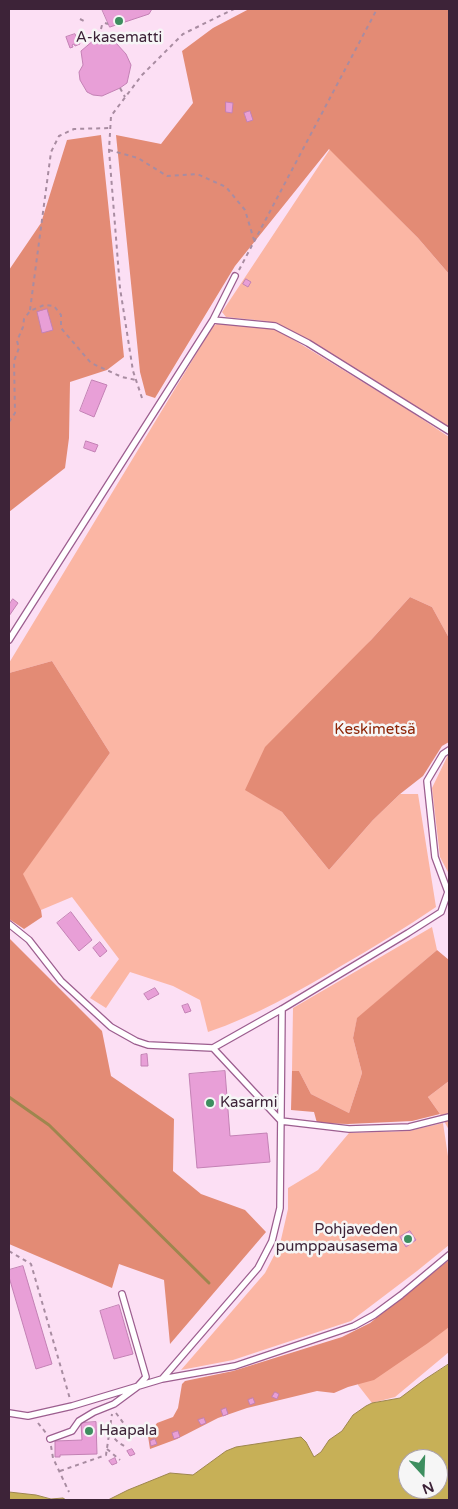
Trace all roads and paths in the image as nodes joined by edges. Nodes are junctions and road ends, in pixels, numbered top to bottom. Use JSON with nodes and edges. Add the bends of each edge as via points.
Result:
{"nodes":[{"id":1,"x":234,"y":9,"type":"edge"},
{"id":2,"x":378,"y":9,"type":"edge"},
{"id":3,"x":80,"y":19,"type":"dead end"},
{"id":4,"x":84,"y":21,"type":"dead end"},
{"id":5,"x":102,"y":25,"type":"dead end"},
{"id":6,"x":100,"y":29,"type":"dead end"},
{"id":7,"x":120,"y":88,"type":"dead end"},
{"id":8,"x":125,"y":97,"type":"junction"},
{"id":9,"x":110,"y":128,"type":"junction"},
{"id":10,"x":109,"y":150,"type":"junction"},
{"id":11,"x":254,"y":240,"type":"junction"},
{"id":12,"x":235,"y":276,"type":"joint"},
{"id":13,"x":30,"y":311,"type":"junction"},
{"id":14,"x":213,"y":320,"type":"junction"},
{"id":15,"x":136,"y":380,"type":"junction"},
{"id":16,"x":142,"y":398,"type":"dead end"},
{"id":17,"x":9,"y":422,"type":"edge"},
{"id":18,"x":449,"y":431,"type":"edge"},
{"id":19,"x":9,"y":640,"type":"edge"},
{"id":20,"x":449,"y":750,"type":"edge"},
{"id":21,"x":449,"y":892,"type":"edge"},
{"id":22,"x":9,"y":924,"type":"edge"},
{"id":23,"x":282,"y":1009,"type":"junction"},
{"id":24,"x":213,"y":1048,"type":"junction"},
{"id":25,"x":449,"y":1117,"type":"edge"},
{"id":26,"x":281,"y":1121,"type":"junction"},
{"id":27,"x":9,"y":1251,"type":"edge"},
{"id":28,"x":449,"y":1255,"type":"edge"},
{"id":29,"x":122,"y":1294,"type":"dead end"},
{"id":30,"x":162,"y":1379,"type":"junction"},
{"id":31,"x":137,"y":1387,"type":"junction"},
{"id":32,"x":72,"y":1406,"type":"junction"},
{"id":33,"x":9,"y":1413,"type":"edge"},
{"id":34,"x":28,"y":1416,"type":"junction"},
{"id":35,"x":110,"y":1428,"type":"junction"},
{"id":36,"x":127,"y":1428,"type":"junction"},
{"id":37,"x":133,"y":1429,"type":"dead end"},
{"id":38,"x":109,"y":1433,"type":"junction"},
{"id":39,"x":50,"y":1439,"type":"junction"},
{"id":40,"x":126,"y":1447,"type":"dead end"},
{"id":41,"x":107,"y":1449,"type":"junction"},
{"id":42,"x":120,"y":1460,"type":"dead end"},
{"id":43,"x":60,"y":1471,"type":"junction"},
{"id":44,"x":69,"y":1492,"type":"dead end"}],
"edges":[{"from":1,"to":8,"type":"path","via":[[183,34]]},
{"from":2,"to":11,"type":"path"},
{"from":3,"to":4,"type":"path"},
{"from":5,"to":6,"type":"path"},
{"from":7,"to":8,"type":"path"},
{"from":8,"to":9,"type":"path","via":[[111,116]]},
{"from":9,"to":10,"type":"path"},
{"from":9,"to":13,"type":"path","via":[[74,129],[59,136],[51,152]]},
{"from":10,"to":11,"type":"path","via":[[138,158],[167,176],[197,174],[226,187],[245,210]]},
{"from":10,"to":15,"type":"path","via":[[120,288]]},
{"from":11,"to":12,"type":"path"},
{"from":12,"to":14,"type":"lane"},
{"from":13,"to":15,"type":"path","via":[[44,305],[54,306],[61,315],[61,328],[91,363]]},
{"from":13,"to":17,"type":"path","via":[[17,341],[15,413]]},
{"from":14,"to":18,"type":"lane","via":[[274,326],[308,343]]},
{"from":14,"to":19,"type":"lane"},
{"from":15,"to":16,"type":"path"},
{"from":20,"to":21,"type":"lane","via":[[443,754],[427,781],[435,857]]},
{"from":21,"to":23,"type":"lane","via":[[441,912]]},
{"from":22,"to":24,"type":"lane","via":[[29,940],[61,981],[110,1027],[148,1045]]},
{"from":23,"to":24,"type":"lane"},
{"from":23,"to":26,"type":"lane"},
{"from":24,"to":26,"type":"lane"},
{"from":25,"to":26,"type":"lane","via":[[408,1127],[349,1129]]},
{"from":26,"to":30,"type":"lane","via":[[280,1208],[272,1241],[258,1268]]},
{"from":27,"to":32,"type":"path","via":[[31,1264]]},
{"from":28,"to":30,"type":"lane","via":[[401,1295],[354,1326],[235,1366]]},
{"from":29,"to":31,"type":"lane","via":[[146,1377]]},
{"from":30,"to":31,"type":"lane"},
{"from":31,"to":32,"type":"lane"},
{"from":31,"to":39,"type":"lane","via":[[114,1404],[79,1421],[72,1431]]},
{"from":32,"to":34,"type":"lane"},
{"from":33,"to":34,"type":"lane"},
{"from":34,"to":39,"type":"path"},
{"from":35,"to":36,"type":"path"},
{"from":35,"to":36,"type":"path","via":[[113,1409]]},
{"from":35,"to":38,"type":"path"},
{"from":36,"to":37,"type":"path"},
{"from":38,"to":40,"type":"path"},
{"from":38,"to":41,"type":"path"},
{"from":39,"to":43,"type":"path","via":[[53,1458]]},
{"from":41,"to":42,"type":"path"},
{"from":41,"to":43,"type":"path","via":[[106,1455]]},
{"from":43,"to":44,"type":"path"}]}
